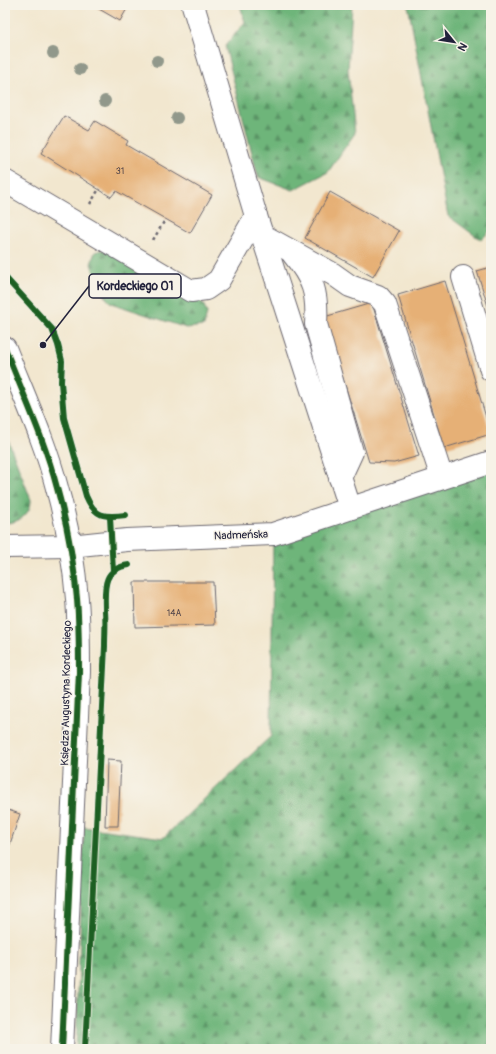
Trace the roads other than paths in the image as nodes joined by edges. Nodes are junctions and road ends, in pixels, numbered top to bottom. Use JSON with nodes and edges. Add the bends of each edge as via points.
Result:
{"nodes":[{"id":1,"x":193,"y":5,"type":"edge"},
{"id":2,"x":5,"y":181,"type":"edge"},
{"id":3,"x":259,"y":226,"type":"junction"},
{"id":4,"x":290,"y":250,"type":"junction"},
{"id":5,"x":463,"y":277,"type":"dead end"},
{"id":6,"x":5,"y":348,"type":"edge"},
{"id":7,"x":491,"y":370,"type":"edge"},
{"id":8,"x":491,"y":462,"type":"edge"},
{"id":9,"x":340,"y":478,"type":"junction"},
{"id":10,"x":442,"y":478,"type":"junction"},
{"id":11,"x":350,"y":508,"type":"junction"},
{"id":12,"x":70,"y":546,"type":"junction"},
{"id":13,"x":5,"y":547,"type":"edge"},
{"id":14,"x":62,"y":1049,"type":"edge"}],
"edges":[{"from":1,"to":3,"type":"street"},
{"from":2,"to":3,"type":"street","via":[[191,291],[206,289],[219,280]]},
{"from":3,"to":4,"type":"street"},
{"from":3,"to":9,"type":"street"},
{"from":4,"to":9,"type":"street","via":[[314,286],[317,304],[316,324],[352,452]]},
{"from":4,"to":10,"type":"street","via":[[350,286],[378,296],[385,304]]},
{"from":5,"to":7,"type":"street"},
{"from":6,"to":12,"type":"street","name":"Księdza Augustyna Kordeckiego","via":[[49,461]]},
{"from":8,"to":10,"type":"street","name":"Nadmeńska"},
{"from":9,"to":11,"type":"street"},
{"from":10,"to":11,"type":"street","name":"Nadmeńska"},
{"from":11,"to":12,"type":"street","name":"Nadmeńska","via":[[273,534],[126,540]]},
{"from":12,"to":13,"type":"street","name":"Nadmeńska"},
{"from":12,"to":14,"type":"street","name":"Księdza Augustyna Kordeckiego","via":[[79,621],[79,672]]}]}
